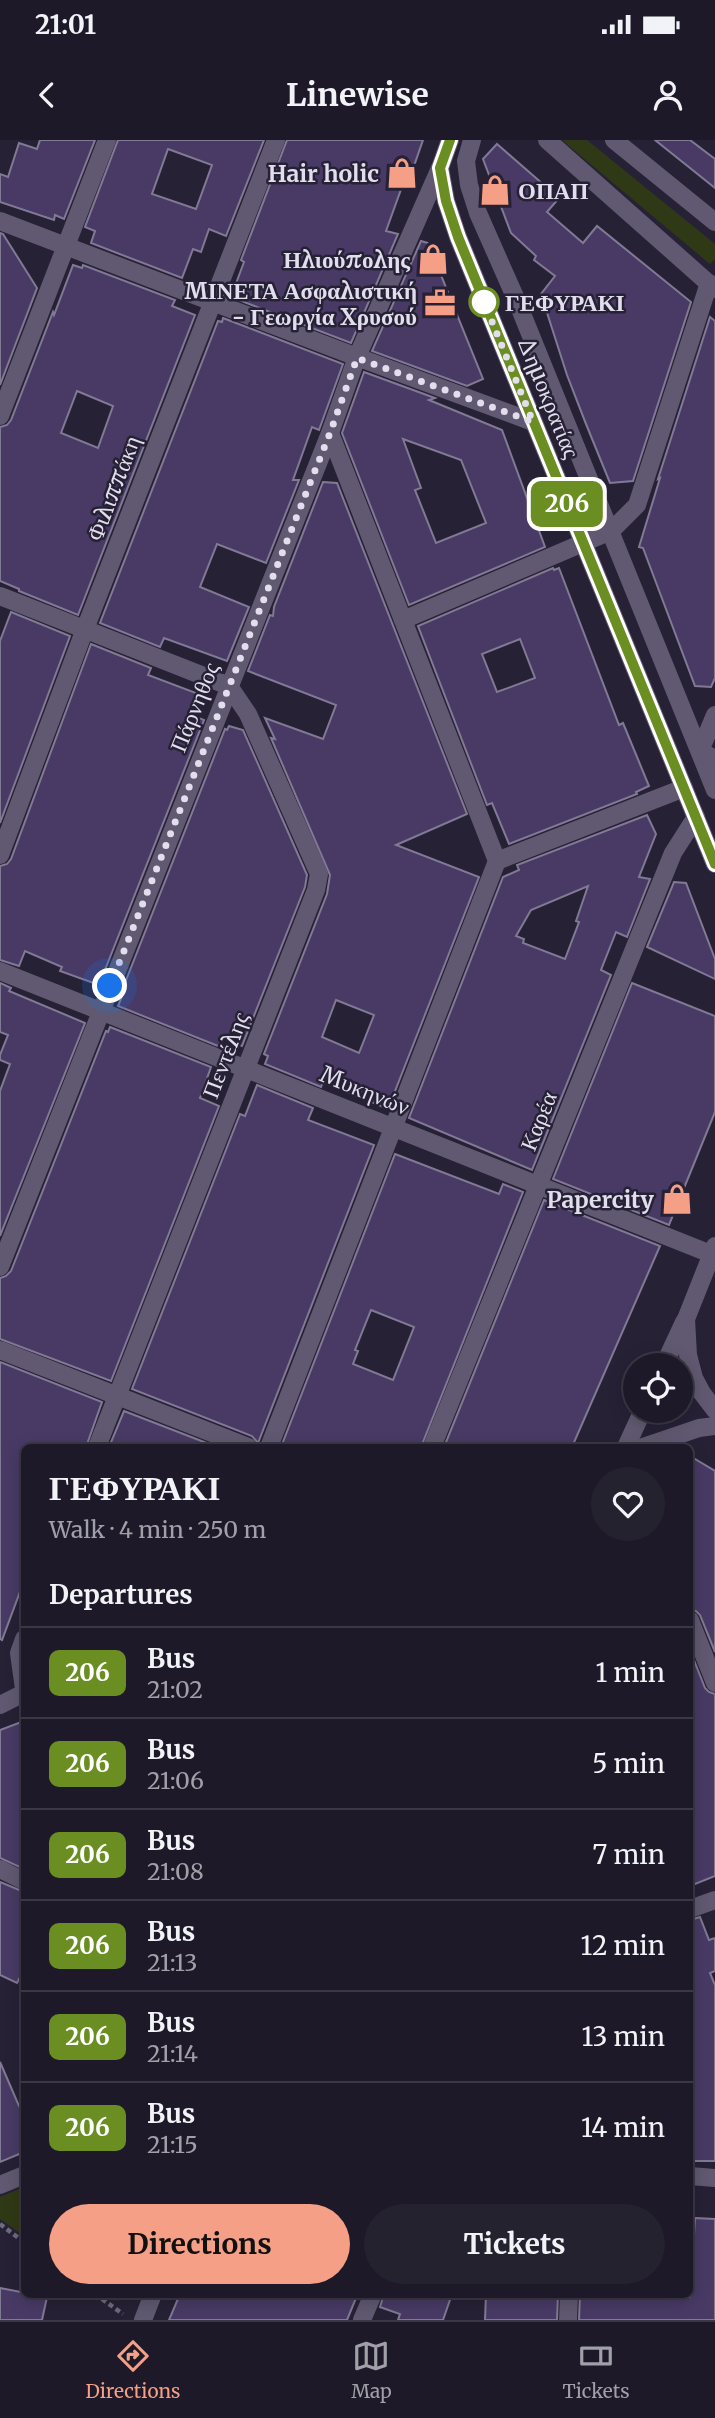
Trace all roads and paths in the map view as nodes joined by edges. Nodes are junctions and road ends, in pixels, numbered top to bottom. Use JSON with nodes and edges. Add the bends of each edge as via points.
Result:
{"nodes":[{"id":1,"x":107,"y":140,"type":"edge"},
{"id":2,"x":276,"y":140,"type":"edge"},
{"id":3,"x":450,"y":140,"type":"edge"},
{"id":4,"x":472,"y":140,"type":"edge"},
{"id":5,"x":547,"y":140,"type":"edge"},
{"id":6,"x":614,"y":140,"type":"edge"},
{"id":7,"x":440,"y":168,"type":"junction"},
{"id":8,"x":0,"y":221,"type":"edge"},
{"id":9,"x":715,"y":222,"type":"edge"},
{"id":10,"x":68,"y":246,"type":"junction"},
{"id":11,"x":712,"y":286,"type":"edge"},
{"id":12,"x":212,"y":302,"type":"junction"},
{"id":13,"x":357,"y":358,"type":"junction"},
{"id":14,"x":0,"y":416,"type":"edge"},
{"id":15,"x":533,"y":422,"type":"junction"},
{"id":16,"x":330,"y":433,"type":"junction"},
{"id":17,"x":611,"y":531,"type":"junction"},
{"id":18,"x":583,"y":542,"type":"junction"},
{"id":19,"x":0,"y":596,"type":"edge"},
{"id":20,"x":403,"y":620,"type":"junction"},
{"id":21,"x":85,"y":629,"type":"junction"},
{"id":22,"x":229,"y":686,"type":"junction"},
{"id":23,"x":715,"y":715,"type":"edge"},
{"id":24,"x":707,"y":755,"type":"edge"},
{"id":25,"x":684,"y":788,"type":"junction"},
{"id":26,"x":715,"y":790,"type":"edge"},
{"id":27,"x":696,"y":817,"type":"junction"},
{"id":28,"x":0,"y":855,"type":"edge"},
{"id":29,"x":497,"y":861,"type":"junction"},
{"id":30,"x":715,"y":864,"type":"edge"},
{"id":31,"x":0,"y":971,"type":"edge"},
{"id":32,"x":100,"y":1011,"type":"junction"},
{"id":33,"x":245,"y":1069,"type":"junction"},
{"id":34,"x":393,"y":1128,"type":"junction"},
{"id":35,"x":538,"y":1186,"type":"junction"},
{"id":36,"x":713,"y":1250,"type":"edge"},
{"id":37,"x":0,"y":1267,"type":"edge"},
{"id":38,"x":686,"y":1319,"type":"junction"},
{"id":39,"x":0,"y":1350,"type":"edge"},
{"id":40,"x":670,"y":1353,"type":"edge"},
{"id":41,"x":117,"y":1396,"type":"junction"},
{"id":42,"x":715,"y":1410,"type":"edge"},
{"id":43,"x":637,"y":1423,"type":"edge"},
{"id":44,"x":715,"y":1426,"type":"edge"},
{"id":45,"x":98,"y":1444,"type":"edge"},
{"id":46,"x":240,"y":1444,"type":"edge"},
{"id":47,"x":270,"y":1444,"type":"edge"},
{"id":48,"x":433,"y":1444,"type":"edge"},
{"id":49,"x":627,"y":1444,"type":"edge"},
{"id":50,"x":652,"y":1444,"type":"edge"},
{"id":51,"x":693,"y":1628,"type":"edge"},
{"id":52,"x":21,"y":1647,"type":"edge"},
{"id":53,"x":21,"y":1668,"type":"edge"},
{"id":54,"x":715,"y":1683,"type":"edge"},
{"id":55,"x":21,"y":1693,"type":"edge"},
{"id":56,"x":0,"y":1705,"type":"edge"},
{"id":57,"x":0,"y":1869,"type":"edge"},
{"id":58,"x":21,"y":1880,"type":"edge"},
{"id":59,"x":715,"y":1899,"type":"edge"},
{"id":60,"x":693,"y":1908,"type":"edge"},
{"id":61,"x":21,"y":2176,"type":"edge"},
{"id":62,"x":693,"y":2176,"type":"edge"},
{"id":63,"x":715,"y":2178,"type":"edge"},
{"id":64,"x":0,"y":2185,"type":"edge"},
{"id":65,"x":0,"y":2224,"type":"edge"},
{"id":66,"x":21,"y":2240,"type":"edge"},
{"id":67,"x":101,"y":2298,"type":"edge"},
{"id":68,"x":152,"y":2298,"type":"edge"},
{"id":69,"x":371,"y":2298,"type":"edge"},
{"id":70,"x":569,"y":2298,"type":"edge"},
{"id":71,"x":131,"y":2320,"type":"edge"},
{"id":72,"x":144,"y":2320,"type":"edge"},
{"id":73,"x":362,"y":2320,"type":"edge"},
{"id":74,"x":568,"y":2320,"type":"edge"}],
"edges":[{"from":1,"to":10,"type":"street"},
{"from":2,"to":12,"type":"street","name":"Φιλιππάκη"},
{"from":3,"to":7,"type":"street"},
{"from":4,"to":17,"type":"street","name":"Δημοκρατίας","via":[[466,161],[478,213]]},
{"from":5,"to":11,"type":"street"},
{"from":6,"to":9,"type":"street"},
{"from":7,"to":13,"type":"street","name":"Πάρνηθος"},
{"from":7,"to":15,"type":"street","name":"Δημοκρατίας","via":[[458,237]]},
{"from":8,"to":10,"type":"street"},
{"from":10,"to":12,"type":"street"},
{"from":10,"to":14,"type":"street"},
{"from":11,"to":17,"type":"street","via":[[637,505]]},
{"from":12,"to":13,"type":"street"},
{"from":12,"to":21,"type":"street","name":"Φιλιππάκη"},
{"from":13,"to":15,"type":"street"},
{"from":13,"to":16,"type":"street","name":"Πάρνηθος"},
{"from":15,"to":18,"type":"street","name":"Δημοκρατίας"},
{"from":16,"to":20,"type":"street"},
{"from":16,"to":22,"type":"street","name":"Πάρνηθος"},
{"from":17,"to":18,"type":"street"},
{"from":17,"to":24,"type":"street","name":"Δημοκρατίας"},
{"from":18,"to":20,"type":"street"},
{"from":18,"to":25,"type":"street","name":"Δημοκρατίας"},
{"from":19,"to":21,"type":"street"},
{"from":20,"to":29,"type":"street"},
{"from":21,"to":22,"type":"street"},
{"from":21,"to":28,"type":"street","name":"Φιλιππάκη"},
{"from":22,"to":32,"type":"street","name":"Πάρνηθος"},
{"from":22,"to":33,"type":"street","name":"Πεντέλης","via":[[248,714],[319,874]]},
{"from":23,"to":24,"type":"street"},
{"from":24,"to":26,"type":"street","name":"Δημοκρατίας"},
{"from":25,"to":27,"type":"street","name":"Δημοκρατίας"},
{"from":25,"to":29,"type":"street"},
{"from":27,"to":30,"type":"street","name":"Δημοκρατίας"},
{"from":27,"to":35,"type":"street","name":"Καρέα","via":[[673,853]]},
{"from":29,"to":34,"type":"street"},
{"from":31,"to":32,"type":"street","name":"Μυκηνών"},
{"from":32,"to":33,"type":"street","name":"Μυκηνών"},
{"from":32,"to":37,"type":"street","name":"Πάρνηθος"},
{"from":33,"to":34,"type":"street","name":"Μυκηνών"},
{"from":33,"to":41,"type":"street","name":"Πεντέλης"},
{"from":34,"to":35,"type":"street","name":"Μυκηνών"},
{"from":34,"to":47,"type":"street"},
{"from":35,"to":36,"type":"street","name":"Μυκηνών"},
{"from":35,"to":48,"type":"street","name":"Καρέα"},
{"from":36,"to":38,"type":"street"},
{"from":38,"to":40,"type":"street"},
{"from":38,"to":42,"type":"street","via":[[694,1378]]},
{"from":39,"to":41,"type":"street"},
{"from":41,"to":45,"type":"street","name":"Πεντέλης"},
{"from":41,"to":46,"type":"street"},
{"from":43,"to":49,"type":"street"},
{"from":44,"to":50,"type":"street"},
{"from":51,"to":54,"type":"street"},
{"from":52,"to":53,"type":"street"},
{"from":55,"to":56,"type":"street"},
{"from":57,"to":58,"type":"street"},
{"from":59,"to":60,"type":"street"},
{"from":61,"to":64,"type":"street"},
{"from":62,"to":63,"type":"street"},
{"from":65,"to":66,"type":"path"},
{"from":67,"to":71,"type":"path"},
{"from":68,"to":72,"type":"street"},
{"from":69,"to":73,"type":"street"},
{"from":70,"to":74,"type":"street"}]}
